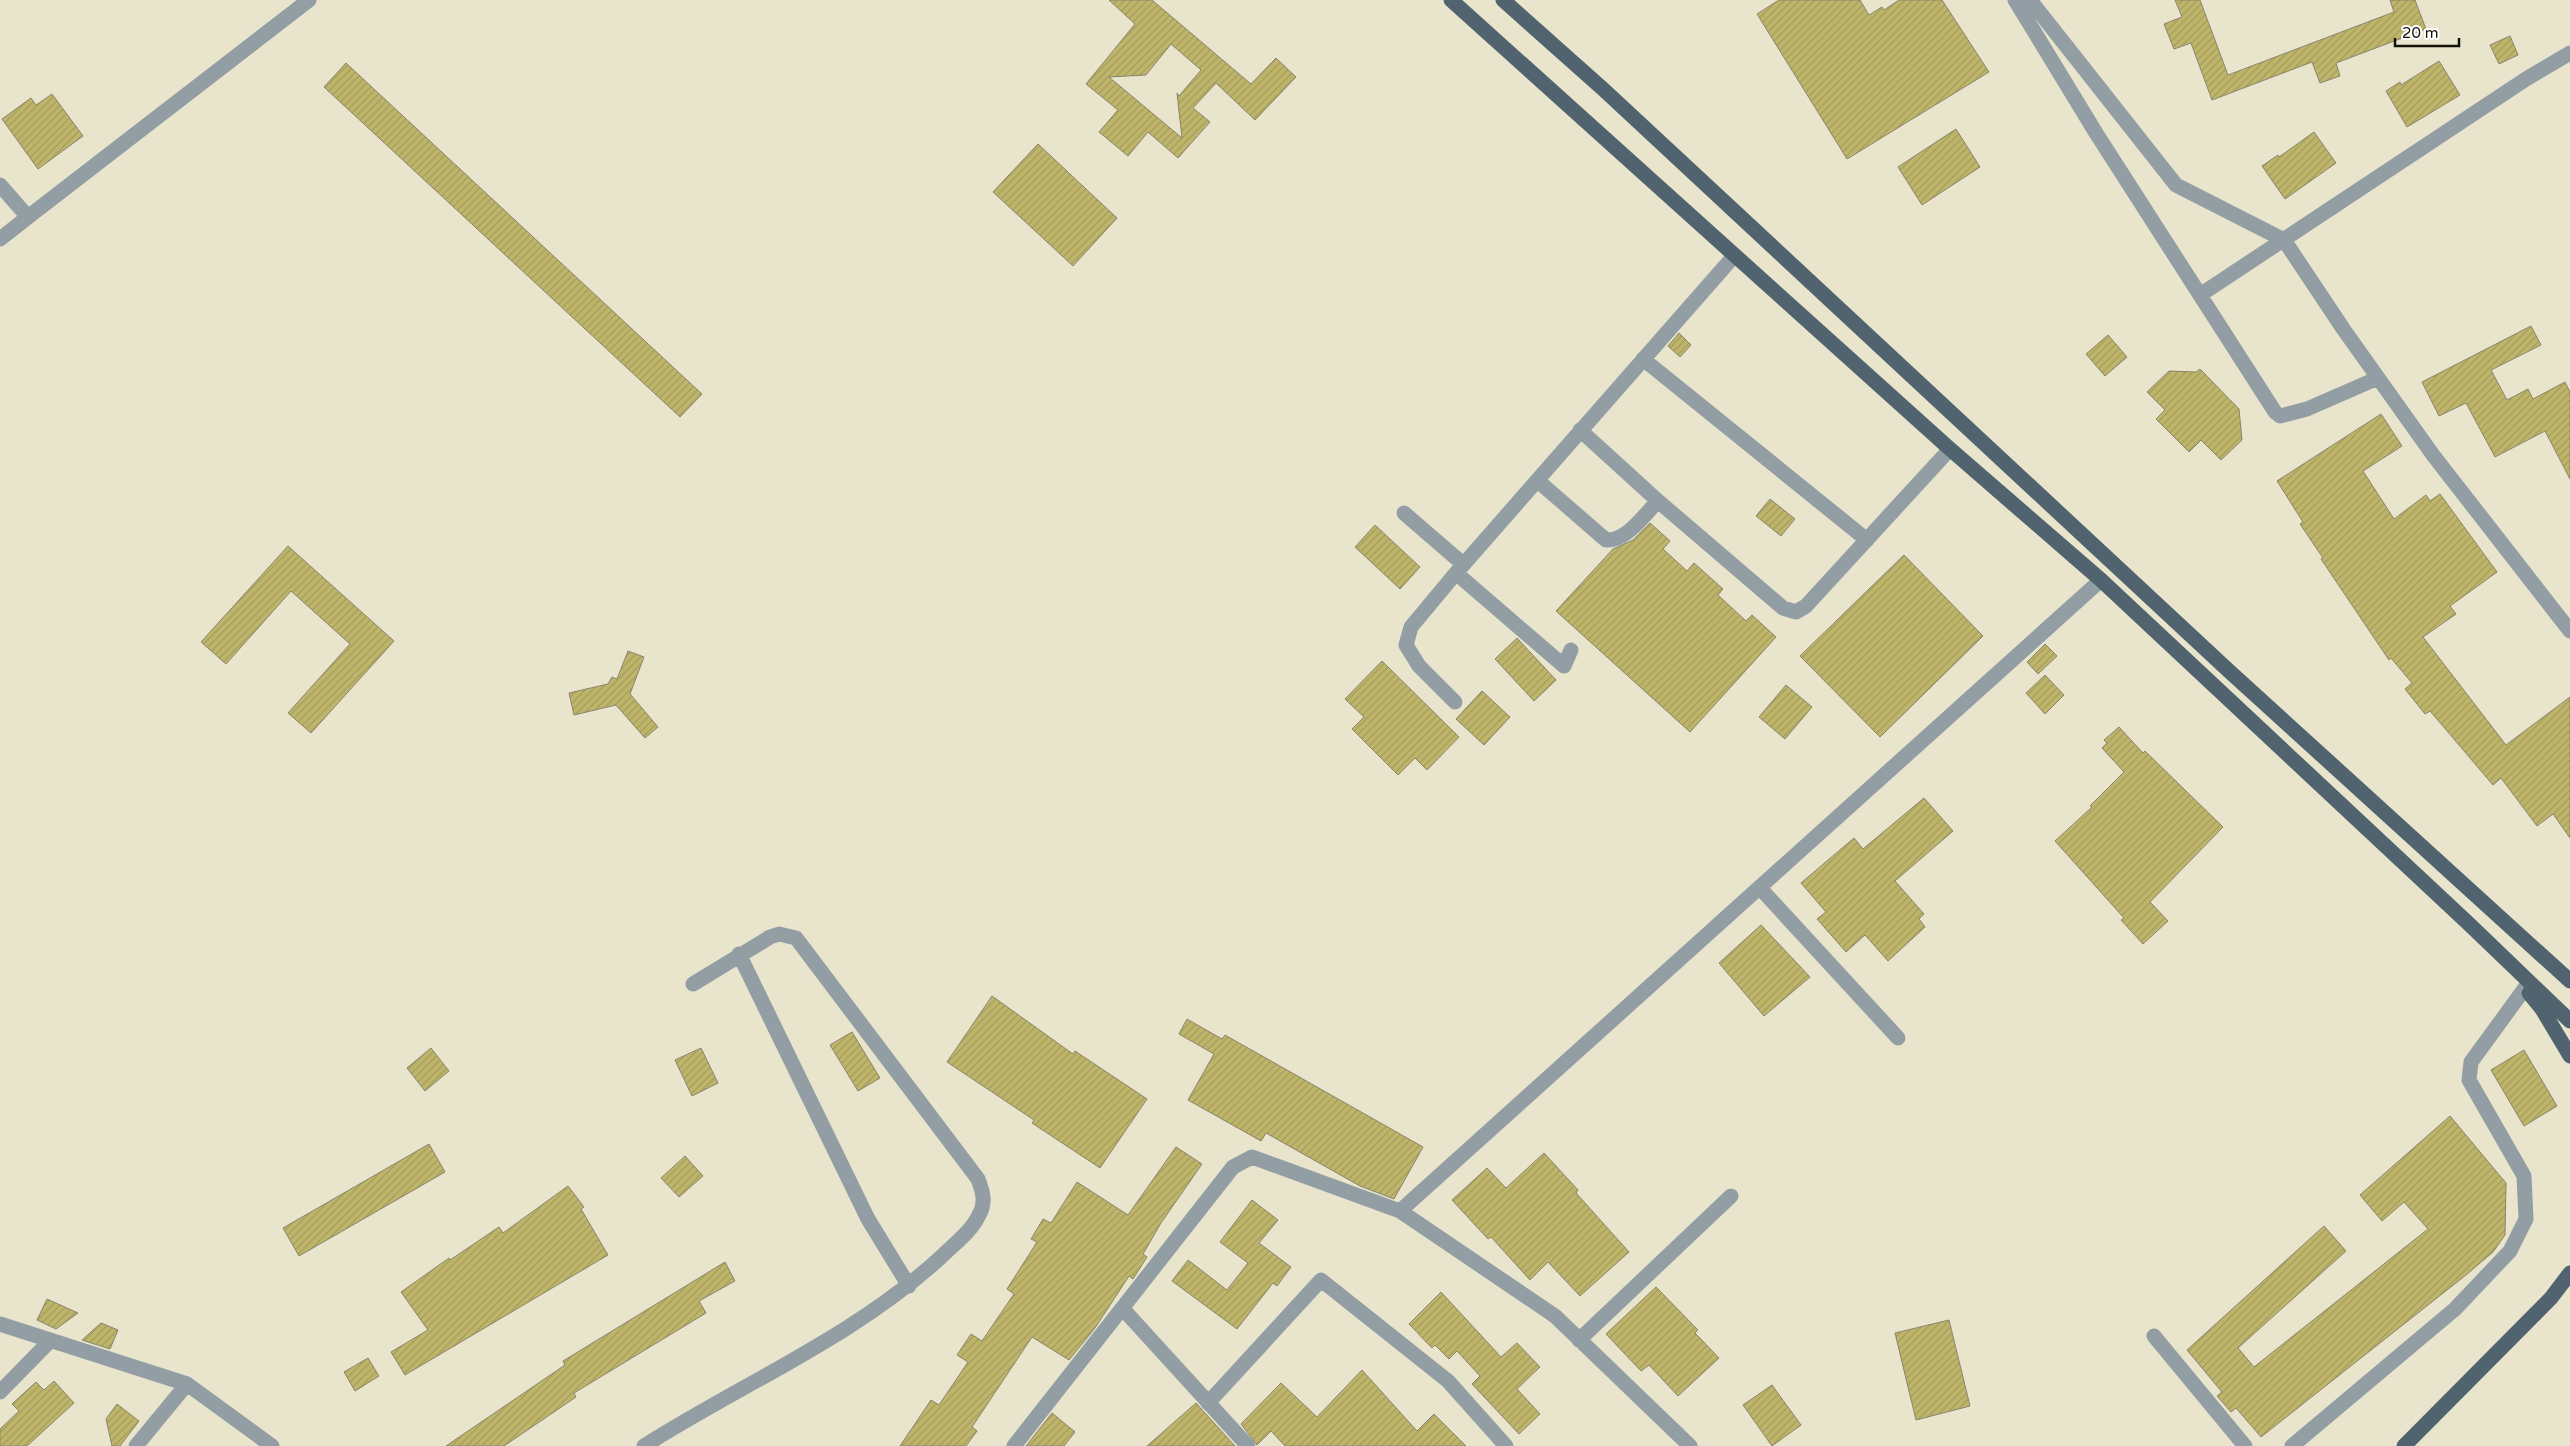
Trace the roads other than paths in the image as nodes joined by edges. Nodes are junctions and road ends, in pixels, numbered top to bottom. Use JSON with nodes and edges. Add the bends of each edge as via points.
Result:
{"nodes":[{"id":1,"x":309,"y":0,"type":"edge"},
{"id":2,"x":1451,"y":0,"type":"edge"},
{"id":3,"x":1502,"y":0,"type":"edge"},
{"id":4,"x":2015,"y":0,"type":"edge"},
{"id":5,"x":2030,"y":0,"type":"edge"},
{"id":6,"x":2570,"y":53,"type":"edge"},
{"id":7,"x":0,"y":185,"type":"edge"},
{"id":8,"x":28,"y":217,"type":"junction"},
{"id":9,"x":0,"y":239,"type":"edge"},
{"id":10,"x":2284,"y":240,"type":"junction"},
{"id":11,"x":1734,"y":256,"type":"junction"},
{"id":12,"x":2200,"y":294,"type":"junction"},
{"id":13,"x":1643,"y":359,"type":"junction"},
{"id":14,"x":2378,"y":378,"type":"junction"},
{"id":15,"x":1580,"y":430,"type":"junction"},
{"id":16,"x":1950,"y":448,"type":"junction"},
{"id":17,"x":1538,"y":481,"type":"junction"},
{"id":18,"x":1658,"y":501,"type":"junction"},
{"id":19,"x":1404,"y":513,"type":"dead end"},
{"id":20,"x":1867,"y":540,"type":"junction"},
{"id":21,"x":1460,"y":568,"type":"junction"},
{"id":22,"x":2101,"y":580,"type":"junction"},
{"id":23,"x":2570,"y":631,"type":"edge"},
{"id":24,"x":1570,"y":650,"type":"dead end"},
{"id":25,"x":1455,"y":702,"type":"dead end"},
{"id":26,"x":1760,"y":888,"type":"junction"},
{"id":27,"x":2493,"y":946,"type":"junction"},
{"id":28,"x":739,"y":954,"type":"junction"},
{"id":29,"x":2570,"y":981,"type":"edge"},
{"id":30,"x":694,"y":984,"type":"dead end"},
{"id":31,"x":2525,"y":988,"type":"junction"},
{"id":32,"x":2570,"y":1021,"type":"edge"},
{"id":33,"x":1898,"y":1038,"type":"dead end"},
{"id":34,"x":2570,"y":1056,"type":"edge"},
{"id":35,"x":1731,"y":1196,"type":"dead end"},
{"id":36,"x":1400,"y":1211,"type":"junction"},
{"id":37,"x":2570,"y":1273,"type":"edge"},
{"id":38,"x":909,"y":1286,"type":"junction"},
{"id":39,"x":1123,"y":1309,"type":"junction"},
{"id":40,"x":0,"y":1324,"type":"edge"},
{"id":41,"x":2154,"y":1336,"type":"dead end"},
{"id":42,"x":1579,"y":1340,"type":"junction"},
{"id":43,"x":50,"y":1341,"type":"junction"},
{"id":44,"x":187,"y":1384,"type":"junction"},
{"id":45,"x":0,"y":1392,"type":"edge"},
{"id":46,"x":1208,"y":1403,"type":"junction"},
{"id":47,"x":136,"y":1446,"type":"edge"},
{"id":48,"x":272,"y":1446,"type":"edge"},
{"id":49,"x":644,"y":1446,"type":"edge"},
{"id":50,"x":1014,"y":1446,"type":"edge"},
{"id":51,"x":1248,"y":1446,"type":"edge"},
{"id":52,"x":1506,"y":1446,"type":"edge"},
{"id":53,"x":1690,"y":1446,"type":"edge"},
{"id":54,"x":2245,"y":1446,"type":"edge"},
{"id":55,"x":2292,"y":1446,"type":"edge"},
{"id":56,"x":2404,"y":1446,"type":"edge"}],
"edges":[{"from":1,"to":8,"type":"street"},
{"from":2,"to":11,"type":"main road"},
{"from":3,"to":29,"type":"main road"},
{"from":4,"to":12,"type":"street"},
{"from":5,"to":10,"type":"street","via":[[2176,185]]},
{"from":6,"to":10,"type":"street"},
{"from":7,"to":8,"type":"street"},
{"from":8,"to":9,"type":"street"},
{"from":10,"to":12,"type":"street"},
{"from":10,"to":14,"type":"street"},
{"from":11,"to":13,"type":"street"},
{"from":11,"to":16,"type":"main road"},
{"from":12,"to":14,"type":"street","via":[[2280,416],[2307,409]]},
{"from":13,"to":15,"type":"street"},
{"from":13,"to":20,"type":"street"},
{"from":14,"to":23,"type":"street","via":[[2433,455]]},
{"from":15,"to":17,"type":"street"},
{"from":15,"to":18,"type":"street"},
{"from":16,"to":20,"type":"street"},
{"from":16,"to":22,"type":"main road"},
{"from":17,"to":18,"type":"street","via":[[1606,540],[1614,541],[1626,534]]},
{"from":17,"to":21,"type":"street"},
{"from":18,"to":20,"type":"street","via":[[1783,608],[1796,612],[1806,606]]},
{"from":19,"to":21,"type":"street"},
{"from":21,"to":24,"type":"street","via":[[1564,666]]},
{"from":21,"to":25,"type":"street","via":[[1411,628],[1406,646],[1420,666]]},
{"from":22,"to":26,"type":"street"},
{"from":22,"to":27,"type":"main road"},
{"from":26,"to":33,"type":"street"},
{"from":26,"to":36,"type":"street"},
{"from":27,"to":31,"type":"main road"},
{"from":27,"to":32,"type":"main road"},
{"from":28,"to":30,"type":"street"},
{"from":28,"to":38,"type":"street","via":[[868,1220]]},
{"from":28,"to":38,"type":"street","via":[[778,934],[796,938],[978,1179],[984,1202],[980,1215],[971,1228]]},
{"from":31,"to":34,"type":"main road","via":[[2542,1008]]},
{"from":31,"to":55,"type":"street","via":[[2471,1062],[2469,1080],[2524,1176],[2526,1219],[2510,1251],[2455,1309]]},
{"from":35,"to":42,"type":"street"},
{"from":36,"to":39,"type":"street","via":[[1252,1157],[1233,1167]]},
{"from":36,"to":42,"type":"street","via":[[1555,1316]]},
{"from":37,"to":56,"type":"main road","via":[[2551,1298]]},
{"from":38,"to":49,"type":"street","via":[[779,1370]]},
{"from":39,"to":46,"type":"street"},
{"from":39,"to":50,"type":"street"},
{"from":40,"to":43,"type":"street"},
{"from":41,"to":54,"type":"street"},
{"from":42,"to":53,"type":"street"},
{"from":43,"to":44,"type":"street"},
{"from":43,"to":45,"type":"street"},
{"from":44,"to":47,"type":"street"},
{"from":44,"to":48,"type":"street"},
{"from":46,"to":51,"type":"street"},
{"from":46,"to":52,"type":"street","via":[[1321,1280],[1448,1381]]}]}
